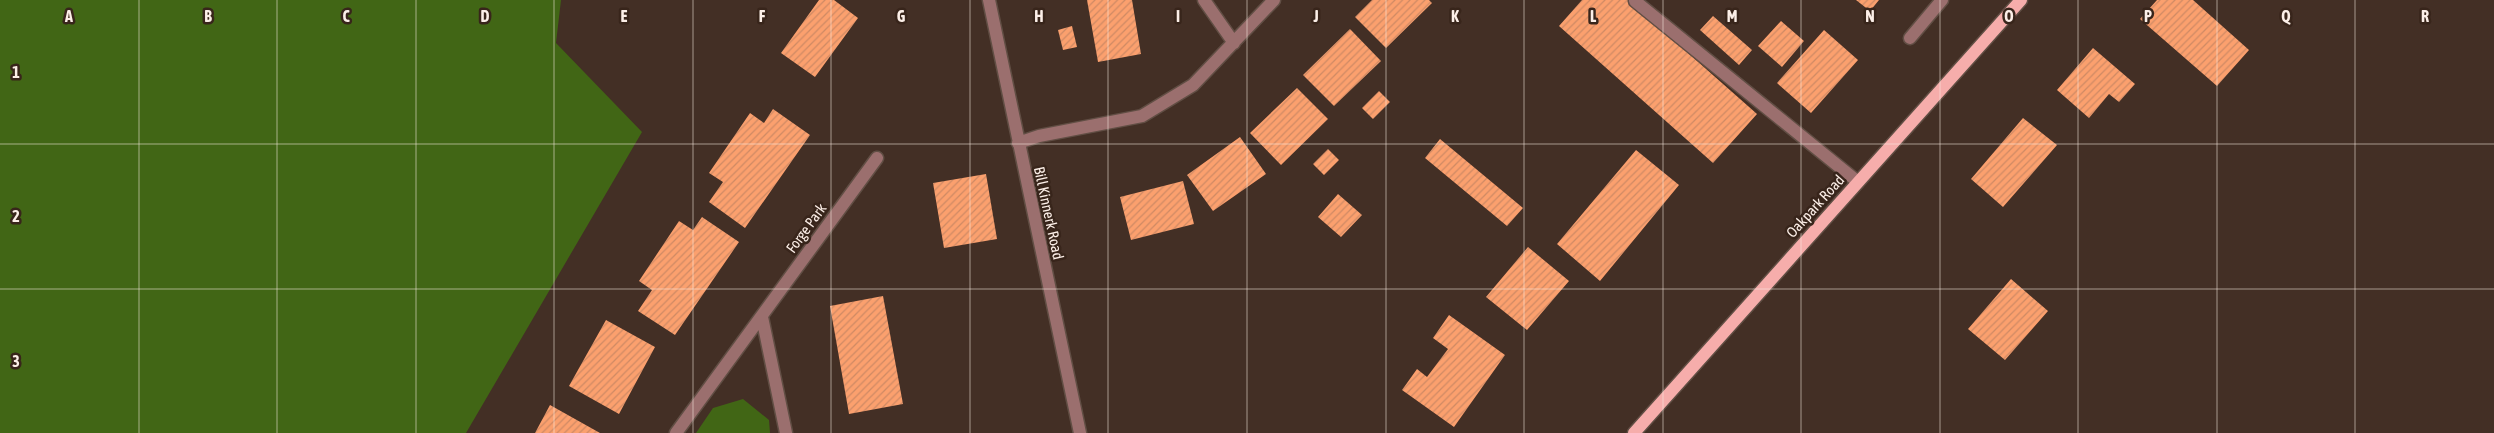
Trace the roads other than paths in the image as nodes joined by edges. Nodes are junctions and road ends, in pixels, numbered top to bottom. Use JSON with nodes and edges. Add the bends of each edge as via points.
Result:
{"nodes":[{"id":1,"x":989,"y":0,"type":"edge"},
{"id":2,"x":1204,"y":0,"type":"edge"},
{"id":3,"x":1274,"y":0,"type":"edge"},
{"id":4,"x":1942,"y":0,"type":"edge"},
{"id":5,"x":2021,"y":0,"type":"edge"},
{"id":6,"x":1635,"y":1,"type":"edge"},
{"id":7,"x":1910,"y":38,"type":"dead end"},
{"id":8,"x":1234,"y":43,"type":"junction"},
{"id":9,"x":1018,"y":143,"type":"junction"},
{"id":10,"x":876,"y":158,"type":"dead end"},
{"id":11,"x":1858,"y":182,"type":"junction"},
{"id":12,"x":762,"y":317,"type":"junction"},
{"id":13,"x":676,"y":433,"type":"edge"},
{"id":14,"x":786,"y":433,"type":"edge"},
{"id":15,"x":1080,"y":433,"type":"edge"},
{"id":16,"x":1634,"y":433,"type":"edge"}],
"edges":[{"from":1,"to":9,"type":"street","name":"Bill Kinnerk Road"},
{"from":2,"to":8,"type":"street"},
{"from":3,"to":8,"type":"street"},
{"from":4,"to":7,"type":"street"},
{"from":5,"to":11,"type":"main road","name":"Oakpark Road"},
{"from":6,"to":11,"type":"street"},
{"from":8,"to":9,"type":"street","via":[[1193,84],[1142,116]]},
{"from":9,"to":15,"type":"street","name":"Bill Kinnerk Road"},
{"from":10,"to":12,"type":"street","name":"Forge Park"},
{"from":11,"to":16,"type":"main road","name":"Oakpark Road"},
{"from":12,"to":13,"type":"street","name":"Forge Park"},
{"from":12,"to":14,"type":"street"}]}
